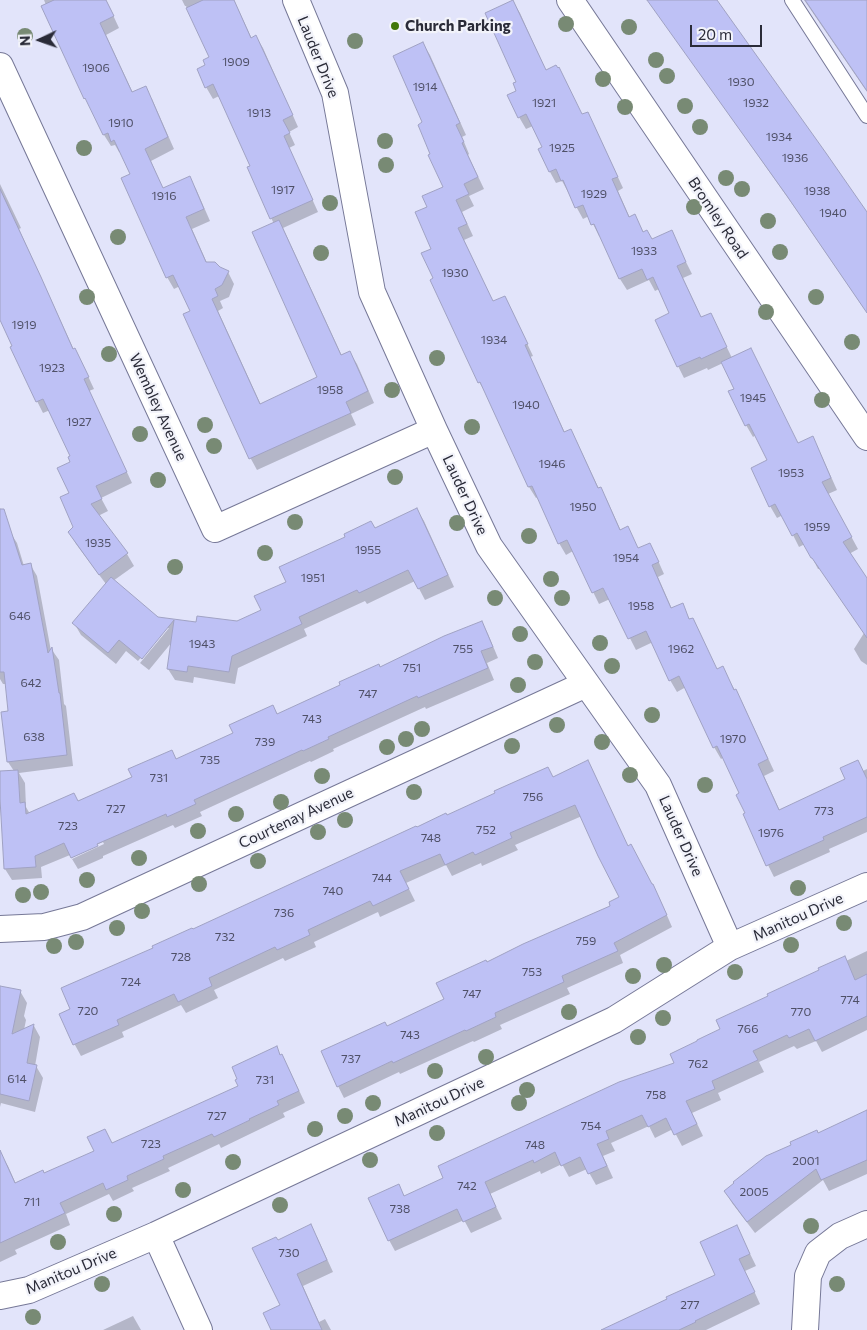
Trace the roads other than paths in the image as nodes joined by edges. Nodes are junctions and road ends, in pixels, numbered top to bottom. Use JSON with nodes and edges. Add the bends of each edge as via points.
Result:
{"nodes":[{"id":1,"x":296,"y":0,"type":"edge"},
{"id":2,"x":570,"y":0,"type":"edge"},
{"id":3,"x":792,"y":0,"type":"edge"},
{"id":4,"x":0,"y":66,"type":"edge"},
{"id":5,"x":867,"y":116,"type":"edge"},
{"id":6,"x":434,"y":430,"type":"junction"},
{"id":7,"x":867,"y":437,"type":"edge"},
{"id":8,"x":586,"y":684,"type":"junction"},
{"id":9,"x":867,"y":886,"type":"edge"},
{"id":10,"x":0,"y":929,"type":"edge"},
{"id":11,"x":730,"y":947,"type":"junction"},
{"id":12,"x":867,"y":1224,"type":"edge"},
{"id":13,"x":156,"y":1235,"type":"junction"},
{"id":14,"x":0,"y":1296,"type":"edge"},
{"id":15,"x":199,"y":1330,"type":"edge"},
{"id":16,"x":805,"y":1330,"type":"edge"}],
"edges":[{"from":1,"to":6,"type":"street","name":"Lauder Drive","via":[[335,93],[372,292]]},
{"from":2,"to":7,"type":"street","name":"Bromley Road"},
{"from":3,"to":5,"type":"lane"},
{"from":4,"to":6,"type":"street","name":"Wembley Avenue","via":[[215,529]]},
{"from":6,"to":8,"type":"street","name":"Lauder Drive","via":[[489,546]]},
{"from":8,"to":10,"type":"street","name":"Courtenay Avenue","via":[[82,917],[44,927]]},
{"from":8,"to":11,"type":"street","name":"Lauder Drive","via":[[658,785]]},
{"from":9,"to":11,"type":"street","name":"Manitou Drive"},
{"from":11,"to":13,"type":"street","name":"Manitou Drive","via":[[614,1020]]},
{"from":12,"to":16,"type":"street","via":[[840,1236],[818,1253],[808,1276]]},
{"from":13,"to":14,"type":"street","name":"Manitou Drive","via":[[29,1290]]},
{"from":13,"to":15,"type":"street"}]}
